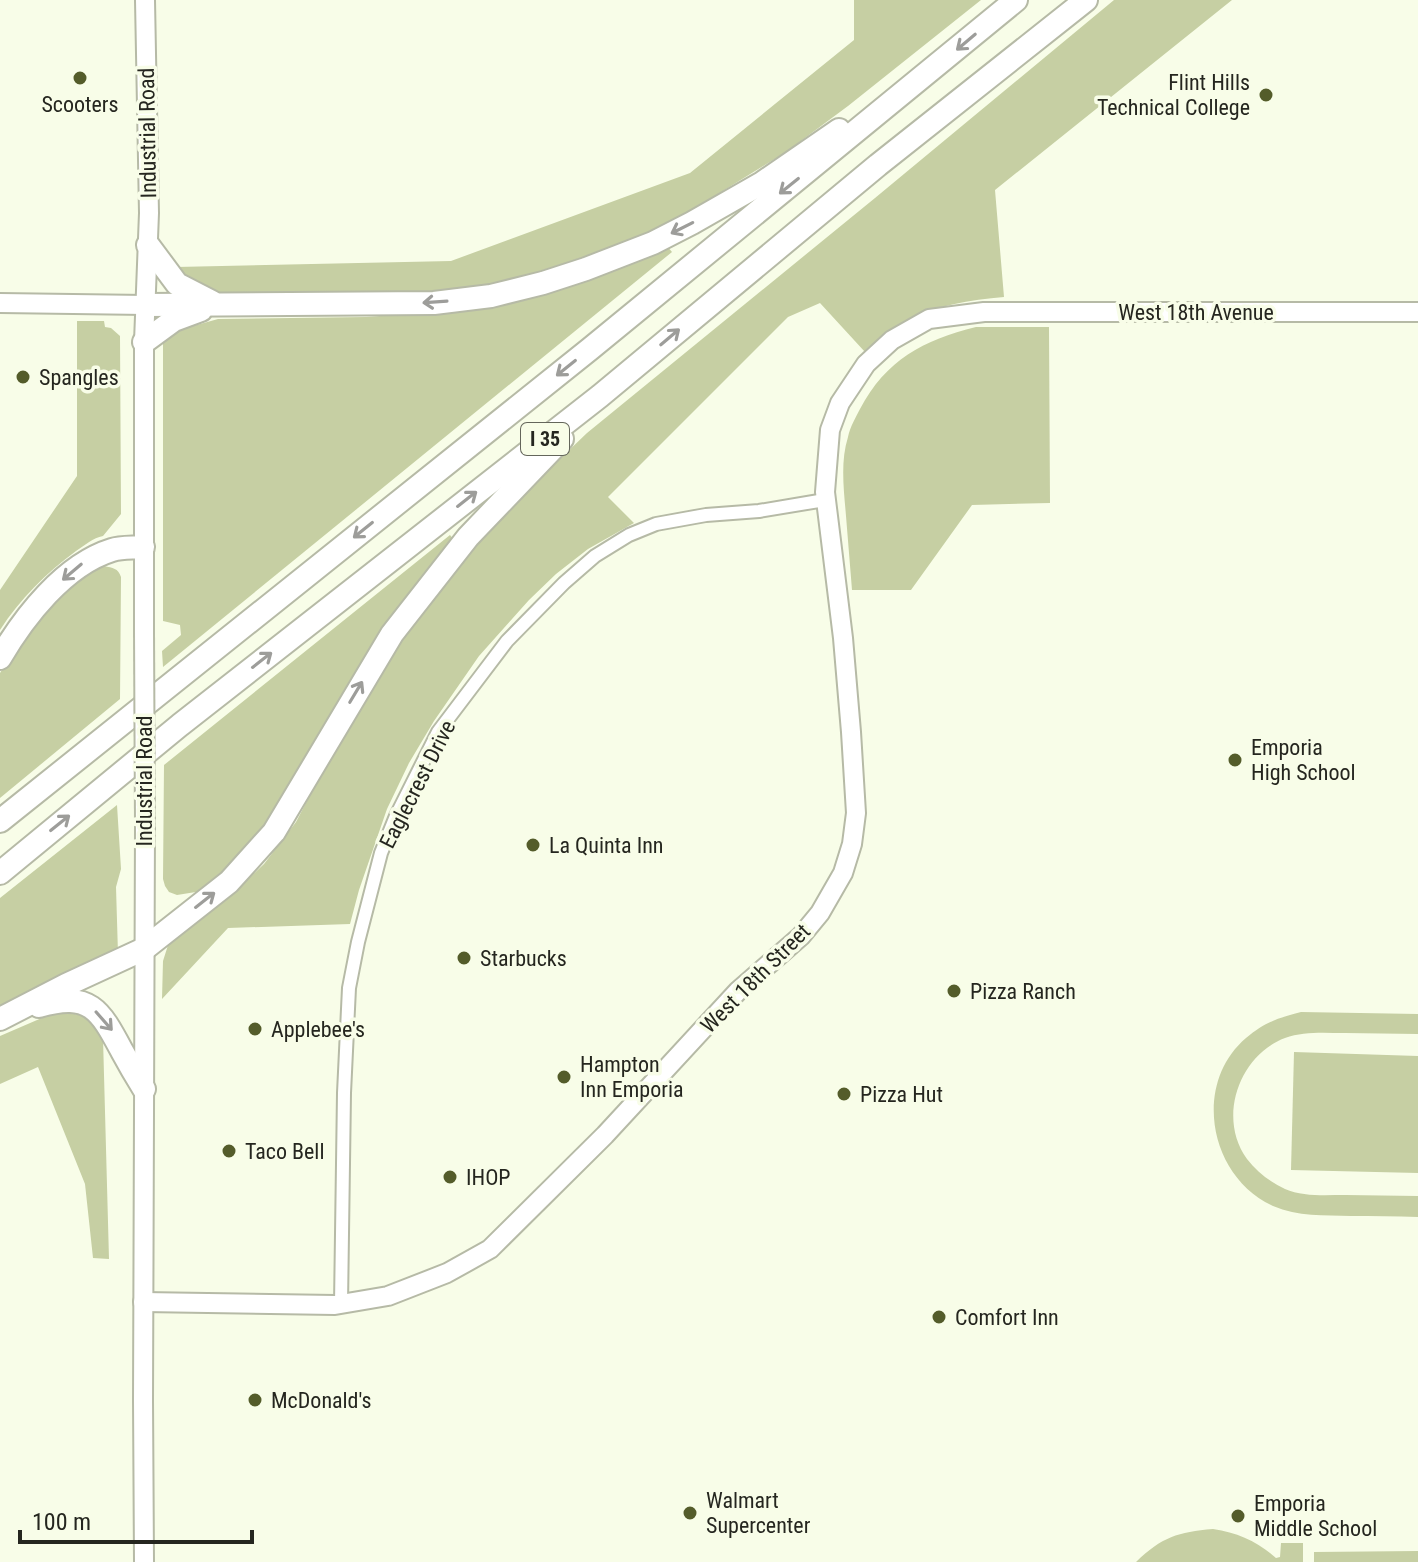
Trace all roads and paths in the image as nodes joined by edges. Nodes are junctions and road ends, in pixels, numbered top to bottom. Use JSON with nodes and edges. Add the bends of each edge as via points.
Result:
{"nodes":[{"id":1,"x":145,"y":0,"type":"edge"},
{"id":2,"x":1016,"y":0,"type":"edge"},
{"id":3,"x":1086,"y":0,"type":"edge"},
{"id":4,"x":915,"y":84,"type":"junction"},
{"id":5,"x":148,"y":245,"type":"junction"},
{"id":6,"x":0,"y":303,"type":"edge"},
{"id":7,"x":217,"y":304,"type":"junction"},
{"id":8,"x":146,"y":305,"type":"junction"},
{"id":9,"x":1418,"y":312,"type":"edge"},
{"id":10,"x":975,"y":313,"type":"joint"},
{"id":11,"x":144,"y":342,"type":"junction"},
{"id":12,"x":600,"y":396,"type":"junction"},
{"id":13,"x":825,"y":500,"type":"junction"},
{"id":14,"x":143,"y":547,"type":"junction"},
{"id":15,"x":0,"y":658,"type":"edge"},
{"id":16,"x":0,"y":821,"type":"edge"},
{"id":17,"x":0,"y":873,"type":"edge"},
{"id":18,"x":144,"y":949,"type":"junction"},
{"id":19,"x":4,"y":1017,"type":"edge"},
{"id":20,"x":144,"y":1089,"type":"junction"},
{"id":21,"x":143,"y":1302,"type":"junction"},
{"id":22,"x":341,"y":1304,"type":"junction"},
{"id":23,"x":144,"y":1562,"type":"edge"}],
"edges":[{"from":1,"to":5,"type":"street","name":"Industrial Road"},
{"from":2,"to":4,"type":"highway","number":"I 35","one_way":true},
{"from":12,"to":3,"type":"highway","number":"I 35","one_way":true},
{"from":4,"to":7,"type":"highway","one_way":true,"via":[[692,223],[572,274],[491,296],[434,303]]},
{"from":4,"to":16,"type":"highway","number":"I 35","one_way":true},
{"from":5,"to":7,"type":"highway","via":[[177,284]]},
{"from":5,"to":8,"type":"street","name":"Industrial Road"},
{"from":6,"to":8,"type":"street"},
{"from":7,"to":8,"type":"highway"},
{"from":7,"to":11,"type":"highway","via":[[174,320]]},
{"from":8,"to":11,"type":"street","name":"Industrial Road"},
{"from":9,"to":10,"type":"street","name":"West 18th Avenue"},
{"from":10,"to":13,"type":"street","name":"West 18th Street","via":[[929,319],[892,340],[866,364],[840,403],[830,430]]},
{"from":11,"to":14,"type":"street","name":"Industrial Road"},
{"from":17,"to":12,"type":"highway","number":"I 35","one_way":true},
{"from":18,"to":12,"type":"highway","one_way":true,"via":[[229,882],[274,832],[392,634],[468,537]]},
{"from":13,"to":22,"type":"street","name":"West 18th Street","via":[[843,638],[856,813],[843,873],[820,913],[490,1249],[388,1296]]},
{"from":13,"to":22,"type":"street","name":"Eaglecrest Drive","via":[[706,515],[629,535],[595,556],[507,641],[438,732],[381,853],[349,988]]},
{"from":14,"to":15,"type":"highway","one_way":true,"via":[[115,548],[86,561],[55,586]]},
{"from":14,"to":18,"type":"street","name":"Industrial Road","bridge":true},
{"from":18,"to":19,"type":"highway"},
{"from":18,"to":20,"type":"street","name":"Industrial Road"},
{"from":19,"to":20,"type":"highway","one_way":true,"via":[[55,1002],[80,1002],[101,1014]]},
{"from":20,"to":21,"type":"street","name":"Industrial Road"},
{"from":21,"to":22,"type":"street","name":"West 18th Street"},
{"from":21,"to":23,"type":"street","name":"Industrial Road"}]}
